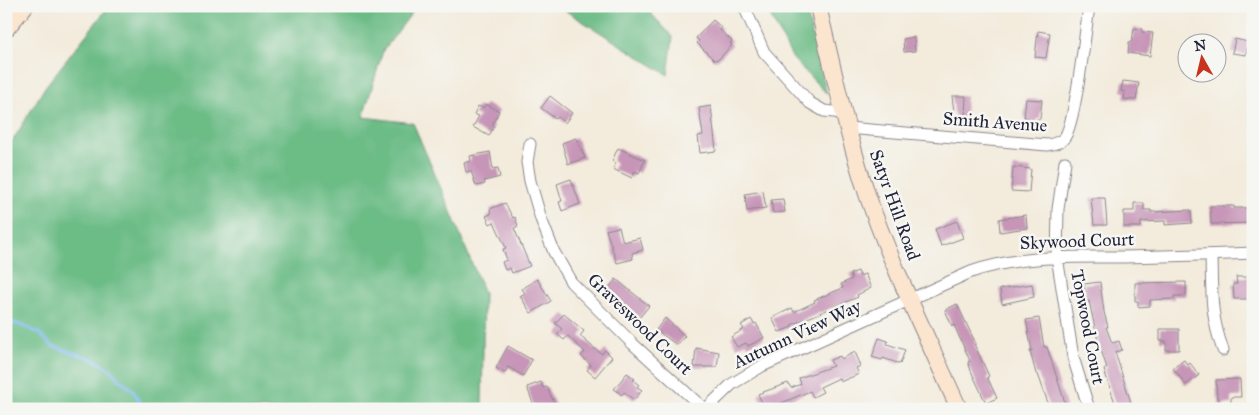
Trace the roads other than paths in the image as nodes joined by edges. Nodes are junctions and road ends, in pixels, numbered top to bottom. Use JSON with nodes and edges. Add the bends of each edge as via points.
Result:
{"nodes":[{"id":1,"x":25,"y":6,"type":"edge"},
{"id":2,"x":744,"y":6,"type":"edge"},
{"id":3,"x":818,"y":6,"type":"edge"},
{"id":4,"x":1089,"y":6,"type":"edge"},
{"id":5,"x":6,"y":29,"type":"edge"},
{"id":6,"x":846,"y":120,"type":"junction"},
{"id":7,"x":530,"y":144,"type":"dead end"},
{"id":8,"x":1065,"y":162,"type":"dead end"},
{"id":9,"x":1253,"y":253,"type":"edge"},
{"id":10,"x":1211,"y":255,"type":"junction"},
{"id":11,"x":1057,"y":257,"type":"junction"},
{"id":12,"x":910,"y":300,"type":"junction"},
{"id":13,"x":1223,"y":350,"type":"dead end"},
{"id":14,"x":705,"y":409,"type":"edge"},
{"id":15,"x":959,"y":409,"type":"edge"},
{"id":16,"x":1089,"y":409,"type":"edge"}],
"edges":[{"from":1,"to":5,"type":"street"},
{"from":2,"to":6,"type":"street","name":"Smith Avenue","via":[[764,52],[810,103]]},
{"from":3,"to":6,"type":"street","name":"Satyr Hill Road"},
{"from":4,"to":6,"type":"street","name":"Smith Avenue","via":[[1072,119],[1064,139],[1056,143],[1047,146]]},
{"from":6,"to":12,"type":"street","name":"Satyr Hill Road","via":[[869,198]]},
{"from":7,"to":14,"type":"street","name":"Graveswood Court","via":[[527,162],[541,219],[571,282]]},
{"from":8,"to":11,"type":"street","name":"Topwood Court","via":[[1058,209]]},
{"from":9,"to":10,"type":"street","name":"Skywood Court"},
{"from":10,"to":11,"type":"street","name":"Skywood Court"},
{"from":10,"to":13,"type":"street","via":[[1212,311]]},
{"from":11,"to":12,"type":"street","name":"Skywood Court","via":[[992,265]]},
{"from":11,"to":16,"type":"street","name":"Topwood Court","via":[[1073,358]]},
{"from":12,"to":14,"type":"street","name":"Autumn View Way","via":[[762,366],[732,384]]},
{"from":12,"to":15,"type":"street","name":"Satyr Hill Road"}]}
